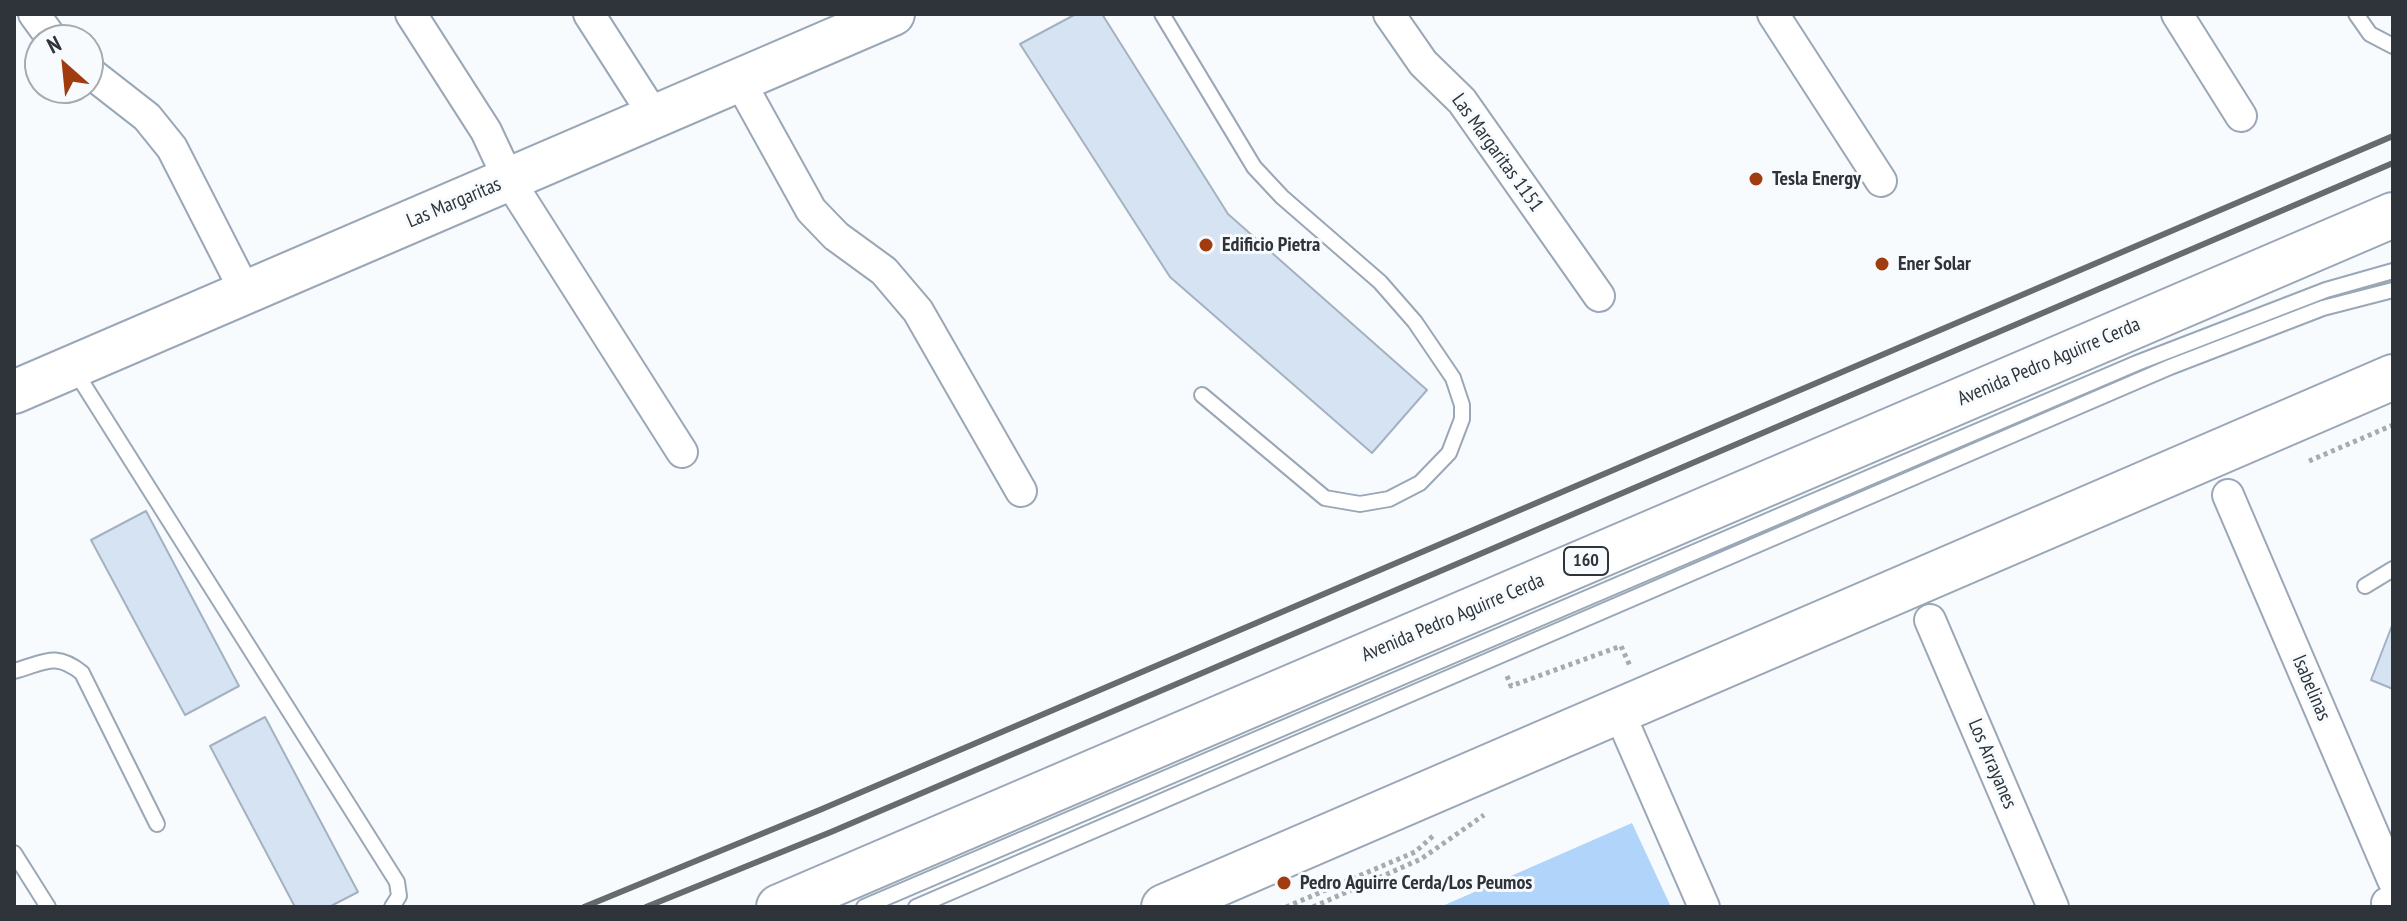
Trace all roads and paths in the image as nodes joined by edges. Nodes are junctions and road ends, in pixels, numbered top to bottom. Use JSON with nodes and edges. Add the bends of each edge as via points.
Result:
{"nodes":[{"id":1,"x":411,"y":14,"type":"edge"},
{"id":2,"x":589,"y":14,"type":"edge"},
{"id":3,"x":893,"y":14,"type":"edge"},
{"id":4,"x":1162,"y":14,"type":"edge"},
{"id":5,"x":1389,"y":14,"type":"edge"},
{"id":6,"x":1773,"y":14,"type":"edge"},
{"id":7,"x":2177,"y":14,"type":"edge"},
{"id":8,"x":2356,"y":14,"type":"edge"},
{"id":9,"x":2393,"y":46,"type":"edge"},
{"id":10,"x":739,"y":80,"type":"junction"},
{"id":11,"x":104,"y":83,"type":"edge"},
{"id":12,"x":2241,"y":116,"type":"dead end"},
{"id":13,"x":655,"y":117,"type":"junction"},
{"id":14,"x":509,"y":180,"type":"junction"},
{"id":15,"x":1881,"y":181,"type":"dead end"},
{"id":16,"x":2393,"y":215,"type":"edge"},
{"id":17,"x":2393,"y":271,"type":"edge"},
{"id":18,"x":2393,"y":290,"type":"edge"},
{"id":19,"x":246,"y":293,"type":"junction"},
{"id":20,"x":1599,"y":296,"type":"dead end"},
{"id":21,"x":72,"y":367,"type":"junction"},
{"id":22,"x":2393,"y":377,"type":"edge"},
{"id":23,"x":14,"y":392,"type":"edge"},
{"id":24,"x":1202,"y":395,"type":"dead end"},
{"id":25,"x":682,"y":452,"type":"dead end"},
{"id":26,"x":1021,"y":491,"type":"dead end"},
{"id":27,"x":2228,"y":495,"type":"dead end"},
{"id":28,"x":2393,"y":569,"type":"edge"},
{"id":29,"x":2365,"y":586,"type":"dead end"},
{"id":30,"x":1930,"y":620,"type":"dead end"},
{"id":31,"x":1499,"y":657,"type":"junction"},
{"id":32,"x":14,"y":671,"type":"edge"},
{"id":33,"x":1636,"y":717,"type":"junction"},
{"id":34,"x":157,"y":824,"type":"dead end"},
{"id":35,"x":14,"y":853,"type":"edge"},
{"id":36,"x":2393,"y":880,"type":"edge"},
{"id":37,"x":2393,"y":900,"type":"edge"},
{"id":38,"x":48,"y":907,"type":"edge"},
{"id":39,"x":392,"y":907,"type":"edge"},
{"id":40,"x":779,"y":907,"type":"edge"},
{"id":41,"x":864,"y":907,"type":"edge"},
{"id":42,"x":916,"y":907,"type":"edge"},
{"id":43,"x":1164,"y":907,"type":"edge"},
{"id":44,"x":1704,"y":907,"type":"edge"},
{"id":45,"x":2053,"y":907,"type":"edge"},
{"id":46,"x":2389,"y":907,"type":"edge"}],
"edges":[{"from":1,"to":14,"type":"street","via":[[486,131]]},
{"from":2,"to":13,"type":"street"},
{"from":3,"to":10,"type":"street","name":"Las Margaritas"},
{"from":4,"to":24,"type":"lane","via":[[1254,167],[1370,273],[1415,322],[1453,378],[1462,419],[1449,453],[1420,483],[1389,499],[1360,504],[1325,498]]},
{"from":5,"to":20,"type":"street","name":"Las Margaritas 1151","via":[[1423,63],[1462,101]]},
{"from":6,"to":15,"type":"street"},
{"from":7,"to":12,"type":"street"},
{"from":8,"to":9,"type":"lane","via":[[2370,34]]},
{"from":10,"to":13,"type":"street","name":"Las Margaritas"},
{"from":10,"to":26,"type":"street","via":[[811,210],[884,271],[918,311]]},
{"from":11,"to":19,"type":"street","via":[[166,139]]},
{"from":13,"to":14,"type":"street","name":"Las Margaritas"},
{"from":14,"to":19,"type":"street","name":"Las Margaritas"},
{"from":14,"to":25,"type":"street"},
{"from":16,"to":40,"type":"highway","name":"Avenida Pedro Aguirre Cerda","number":"160"},
{"from":17,"to":41,"type":"lane","via":[[2312,295],[2137,363]]},
{"from":18,"to":31,"type":"lane","via":[[2323,308],[2226,344]]},
{"from":19,"to":21,"type":"street","name":"Las Margaritas"},
{"from":21,"to":23,"type":"street","name":"Las Margaritas"},
{"from":21,"to":39,"type":"lane","via":[[393,876],[399,889]]},
{"from":22,"to":33,"type":"highway"},
{"from":27,"to":36,"type":"street","name":"Isabelinas"},
{"from":28,"to":29,"type":"lane"},
{"from":30,"to":45,"type":"street","name":"Los Arrayanes"},
{"from":31,"to":33,"type":"path","via":[[1511,686],[1621,646]]},
{"from":31,"to":42,"type":"lane"},
{"from":32,"to":34,"type":"lane","via":[[48,660],[68,661],[82,673]]},
{"from":33,"to":43,"type":"highway"},
{"from":33,"to":44,"type":"street"},
{"from":35,"to":38,"type":"lane"},
{"from":37,"to":46,"type":"street"}]}
